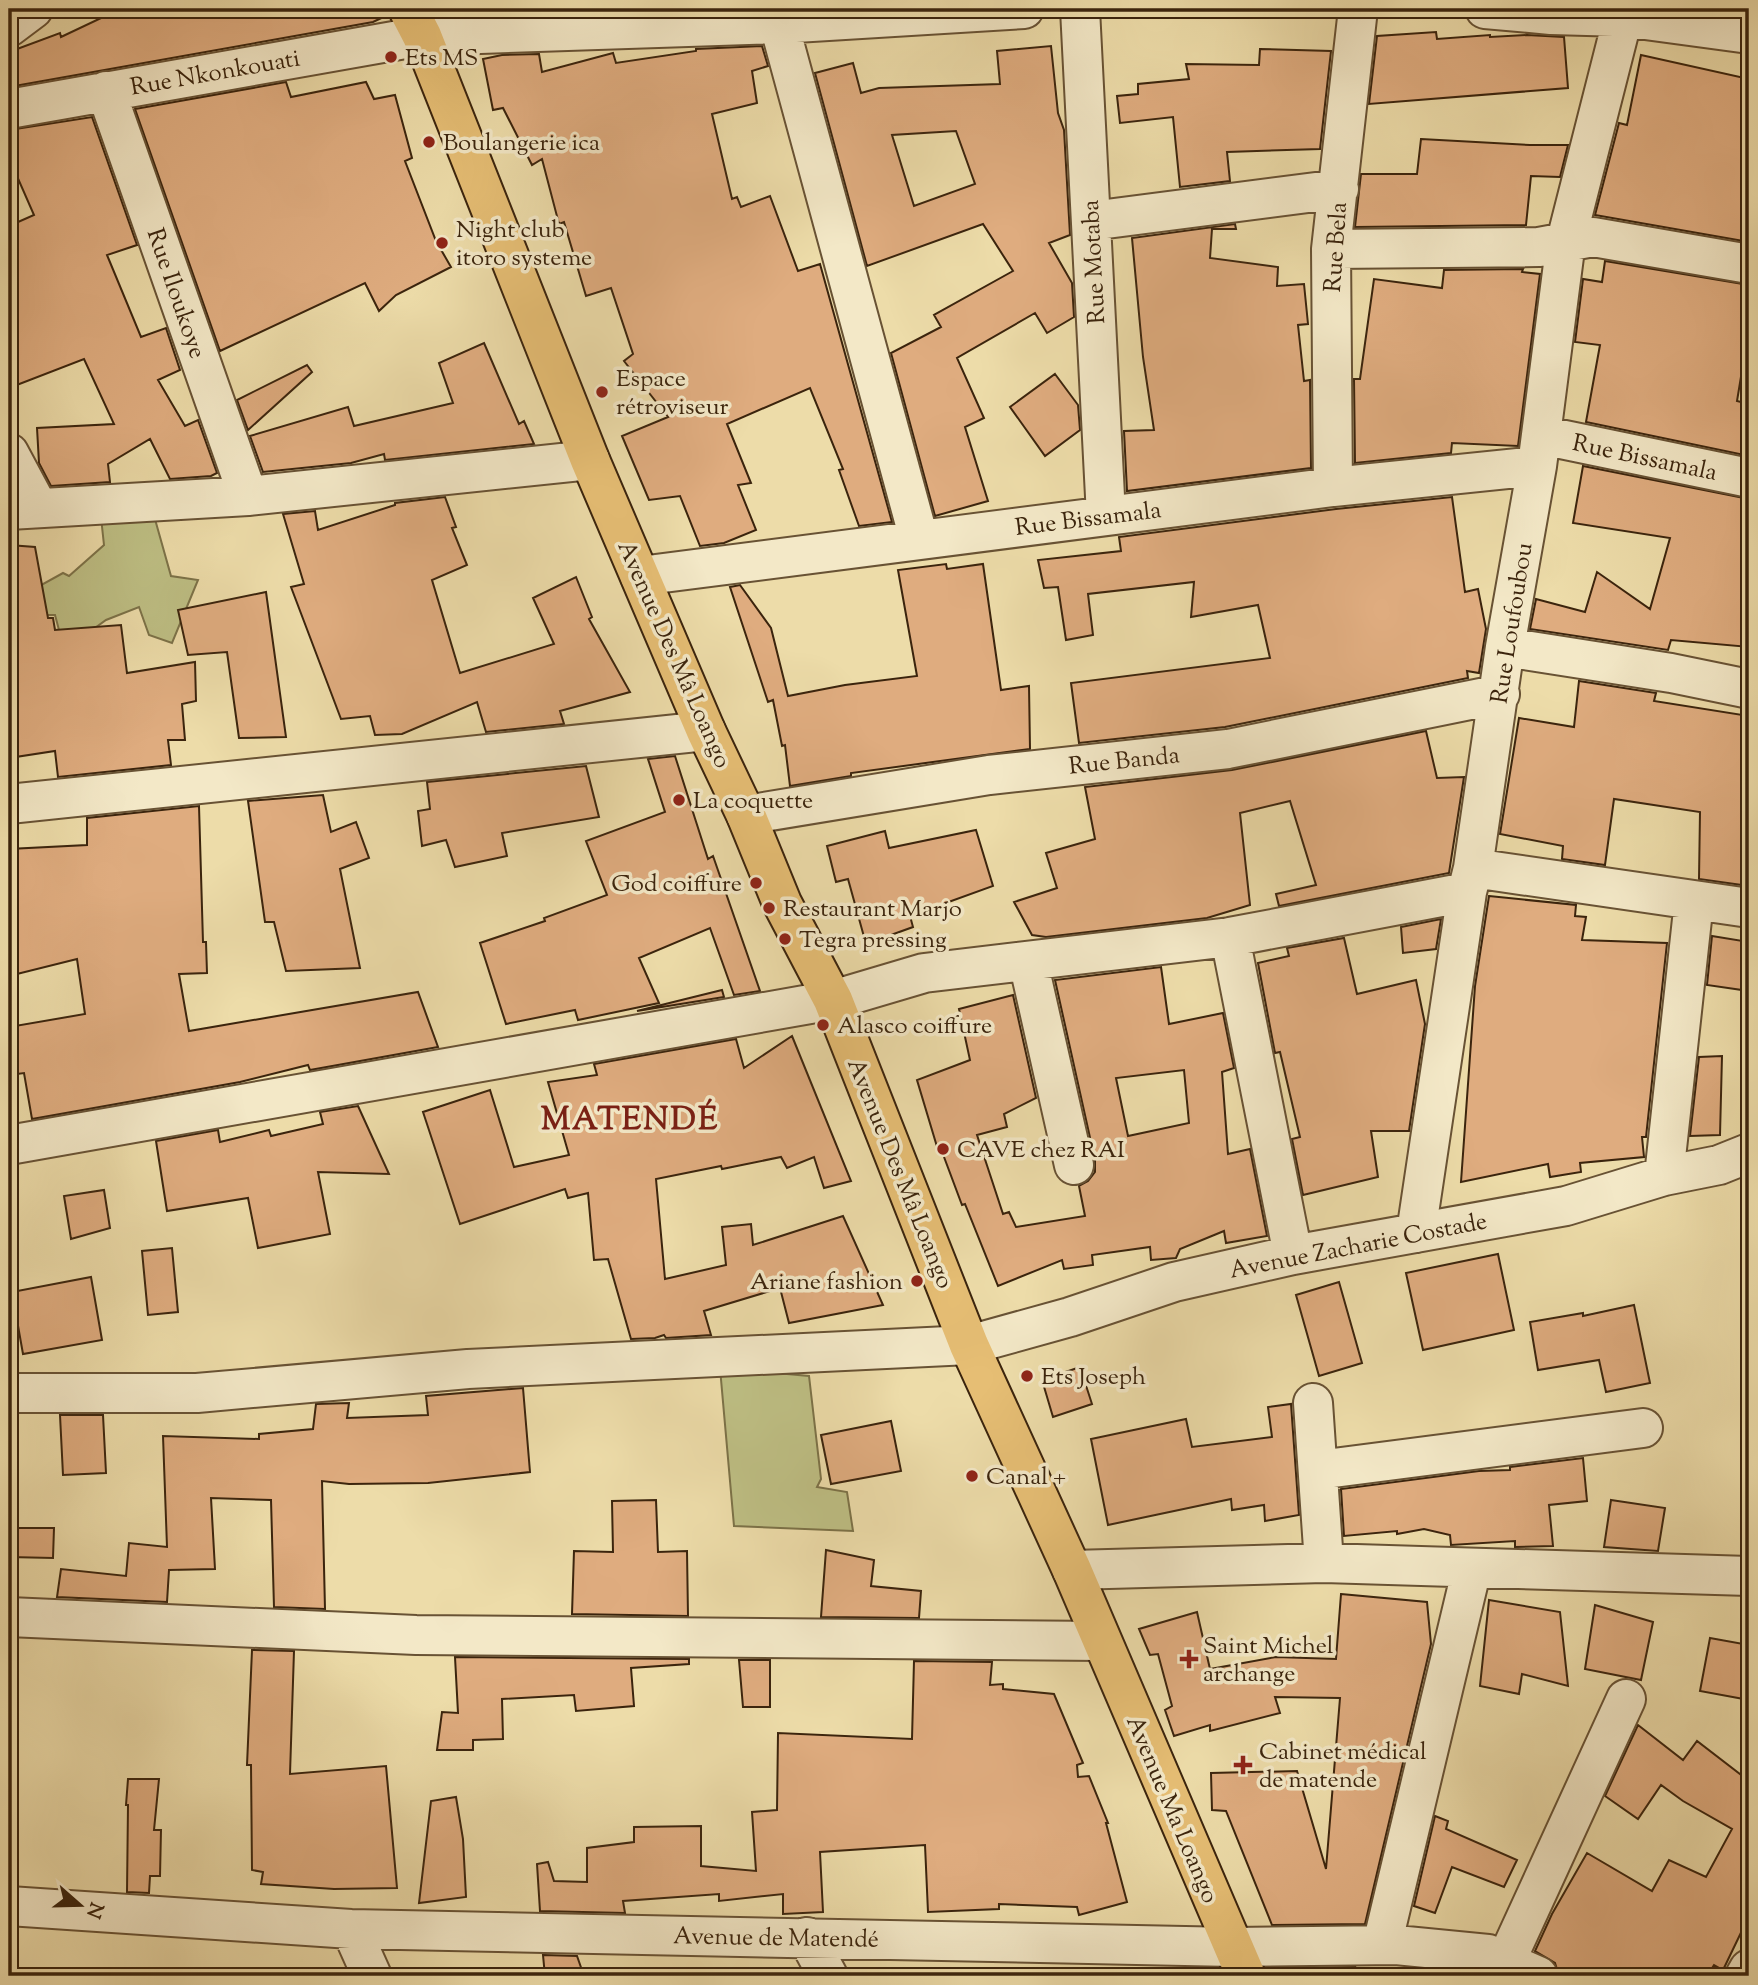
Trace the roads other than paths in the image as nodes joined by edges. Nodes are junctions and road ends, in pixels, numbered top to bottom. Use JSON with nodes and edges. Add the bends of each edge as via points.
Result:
{"nodes":[{"id":1,"x":33,"y":9,"type":"edge"},
{"id":2,"x":1024,"y":9,"type":"edge"},
{"id":3,"x":1080,"y":9,"type":"edge"},
{"id":4,"x":1358,"y":9,"type":"edge"},
{"id":5,"x":1485,"y":9,"type":"edge"},
{"id":6,"x":979,"y":11,"type":"edge"},
{"id":7,"x":1552,"y":12,"type":"edge"},
{"id":8,"x":686,"y":17,"type":"edge"},
{"id":9,"x":1623,"y":17,"type":"junction"},
{"id":10,"x":415,"y":22,"type":"edge"},
{"id":11,"x":779,"y":24,"type":"junction"},
{"id":12,"x":9,"y":27,"type":"edge"},
{"id":13,"x":1749,"y":34,"type":"edge"},
{"id":14,"x":106,"y":91,"type":"junction"},
{"id":15,"x":9,"y":109,"type":"edge"},
{"id":16,"x":1339,"y":189,"type":"junction"},
{"id":17,"x":1091,"y":221,"type":"junction"},
{"id":18,"x":1566,"y":241,"type":"junction"},
{"id":19,"x":1331,"y":249,"type":"junction"},
{"id":20,"x":1749,"y":264,"type":"edge"},
{"id":21,"x":1539,"y":450,"type":"junction"},
{"id":22,"x":9,"y":453,"type":"edge"},
{"id":23,"x":590,"y":460,"type":"junction"},
{"id":24,"x":1749,"y":478,"type":"edge"},
{"id":25,"x":1333,"y":487,"type":"junction"},
{"id":26,"x":248,"y":496,"type":"junction"},
{"id":27,"x":23,"y":508,"type":"edge"},
{"id":28,"x":1107,"y":516,"type":"junction"},
{"id":29,"x":919,"y":539,"type":"junction"},
{"id":30,"x":640,"y":576,"type":"junction"},
{"id":31,"x":1506,"y":648,"type":"junction"},
{"id":32,"x":1749,"y":689,"type":"edge"},
{"id":33,"x":1500,"y":694,"type":"junction"},
{"id":34,"x":706,"y":731,"type":"junction"},
{"id":35,"x":9,"y":804,"type":"edge"},
{"id":36,"x":746,"y":815,"type":"junction"},
{"id":37,"x":1470,"y":880,"type":"junction"},
{"id":38,"x":1695,"y":901,"type":"junction"},
{"id":39,"x":1749,"y":908,"type":"edge"},
{"id":40,"x":1230,"y":937,"type":"junction"},
{"id":41,"x":1028,"y":961,"type":"junction"},
{"id":42,"x":833,"y":1000,"type":"junction"},
{"id":43,"x":9,"y":1145,"type":"edge"},
{"id":44,"x":1749,"y":1153,"type":"edge"},
{"id":45,"x":1074,"y":1165,"type":"dead end"},
{"id":46,"x":1664,"y":1177,"type":"junction"},
{"id":47,"x":1416,"y":1233,"type":"junction"},
{"id":48,"x":1293,"y":1255,"type":"junction"},
{"id":49,"x":969,"y":1345,"type":"junction"},
{"id":50,"x":9,"y":1393,"type":"edge"},
{"id":51,"x":1313,"y":1403,"type":"dead end"},
{"id":52,"x":1643,"y":1428,"type":"dead end"},
{"id":53,"x":1318,"y":1470,"type":"junction"},
{"id":54,"x":1324,"y":1563,"type":"junction"},
{"id":55,"x":1472,"y":1568,"type":"junction"},
{"id":56,"x":1072,"y":1570,"type":"junction"},
{"id":57,"x":1749,"y":1576,"type":"edge"},
{"id":58,"x":9,"y":1617,"type":"edge"},
{"id":59,"x":1101,"y":1641,"type":"junction"},
{"id":60,"x":1626,"y":1699,"type":"dead end"},
{"id":61,"x":9,"y":1906,"type":"edge"},
{"id":62,"x":351,"y":1929,"type":"junction"},
{"id":63,"x":807,"y":1937,"type":"junction"},
{"id":64,"x":1382,"y":1945,"type":"junction"},
{"id":65,"x":1239,"y":1962,"type":"edge"},
{"id":66,"x":1500,"y":1966,"type":"edge"},
{"id":67,"x":1749,"y":1969,"type":"edge"},
{"id":68,"x":372,"y":1976,"type":"edge"},
{"id":69,"x":828,"y":1976,"type":"edge"},
{"id":70,"x":1745,"y":1976,"type":"edge"}],
"edges":[{"from":1,"to":12,"type":"street"},
{"from":2,"to":6,"type":"street","name":"Rue Nkonkouati"},
{"from":3,"to":17,"type":"street","name":"Rue Motaba"},
{"from":4,"to":16,"type":"street","name":"Rue Bela"},
{"from":5,"to":7,"type":"street"},
{"from":6,"to":11,"type":"street","name":"Rue Nkonkouati"},
{"from":7,"to":9,"type":"street"},
{"from":8,"to":10,"type":"street","name":"Rue Nkonkouati"},
{"from":8,"to":11,"type":"street","name":"Rue Nkonkouati"},
{"from":9,"to":13,"type":"street"},
{"from":9,"to":18,"type":"street","name":"Rue Loufoubou"},
{"from":10,"to":14,"type":"street","name":"Rue Nkonkouati"},
{"from":10,"to":23,"type":"main road","name":"Avenue Des Mâ Loango"},
{"from":11,"to":29,"type":"street"},
{"from":14,"to":15,"type":"street","name":"Rue Nkonkouati"},
{"from":14,"to":26,"type":"street","name":"Rue Iloukoye"},
{"from":16,"to":17,"type":"street"},
{"from":16,"to":19,"type":"street","name":"Rue Bela"},
{"from":17,"to":28,"type":"street","name":"Rue Motaba"},
{"from":18,"to":19,"type":"street","via":[[1539,247]]},
{"from":18,"to":20,"type":"street","via":[[1594,237]]},
{"from":18,"to":21,"type":"street","name":"Rue Loufoubou"},
{"from":19,"to":25,"type":"street","name":"Rue Bela"},
{"from":21,"to":24,"type":"street","name":"Rue Bissamala"},
{"from":21,"to":25,"type":"street","name":"Rue Bissamala"},
{"from":21,"to":31,"type":"street","name":"Rue Loufoubou"},
{"from":22,"to":27,"type":"street"},
{"from":23,"to":26,"type":"street"},
{"from":23,"to":30,"type":"main road","name":"Avenue Des Mâ Loango"},
{"from":25,"to":28,"type":"street","name":"Rue Bissamala"},
{"from":26,"to":27,"type":"street"},
{"from":28,"to":29,"type":"street","name":"Rue Bissamala"},
{"from":29,"to":30,"type":"street","name":"Rue Bissamala"},
{"from":30,"to":34,"type":"main road","name":"Avenue Des Mâ Loango"},
{"from":31,"to":32,"type":"street"},
{"from":31,"to":33,"type":"street","name":"Rue Loufoubou"},
{"from":33,"to":36,"type":"street","name":"Rue Banda","via":[[1228,749],[989,775]]},
{"from":33,"to":37,"type":"street","name":"Rue Loufoubou"},
{"from":34,"to":35,"type":"street"},
{"from":34,"to":36,"type":"main road","name":"Avenue Des Mâ Loango"},
{"from":36,"to":42,"type":"main road","name":"Avenue Des Mâ Loango","via":[[782,903]]},
{"from":37,"to":38,"type":"street"},
{"from":37,"to":40,"type":"street"},
{"from":37,"to":47,"type":"street","name":"Rue Loufoubou"},
{"from":38,"to":39,"type":"street"},
{"from":38,"to":46,"type":"street"},
{"from":40,"to":41,"type":"street"},
{"from":40,"to":48,"type":"street"},
{"from":41,"to":42,"type":"street","via":[[924,973]]},
{"from":41,"to":45,"type":"street"},
{"from":42,"to":43,"type":"street"},
{"from":42,"to":49,"type":"main road","name":"Avenue Des Mâ Loango"},
{"from":44,"to":46,"type":"street","name":"Avenue Zacharie Costade","via":[[1720,1165]]},
{"from":46,"to":47,"type":"street","name":"Avenue Zacharie Costade","via":[[1566,1206]]},
{"from":47,"to":48,"type":"street","name":"Avenue Zacharie Costade"},
{"from":48,"to":49,"type":"street","name":"Avenue Zacharie Costade","via":[[1174,1282]]},
{"from":49,"to":50,"type":"street","name":"Avenue Zacharie Costade","via":[[468,1369],[197,1393]]},
{"from":49,"to":56,"type":"main road","name":"Avenue Des Mâ Loango"},
{"from":51,"to":53,"type":"street"},
{"from":52,"to":53,"type":"street"},
{"from":53,"to":54,"type":"street"},
{"from":54,"to":55,"type":"street"},
{"from":54,"to":56,"type":"street"},
{"from":55,"to":57,"type":"street"},
{"from":55,"to":64,"type":"street"},
{"from":56,"to":59,"type":"main road","name":"Avenue Des Mâ Loango"},
{"from":58,"to":59,"type":"street","via":[[416,1635]]},
{"from":59,"to":65,"type":"main road","name":"Avenue Ma Loango"},
{"from":60,"to":66,"type":"street"},
{"from":61,"to":62,"type":"street","name":"Avenue de Matendé"},
{"from":62,"to":63,"type":"street","name":"Avenue de Matendé"},
{"from":62,"to":68,"type":"street"},
{"from":63,"to":65,"type":"street","name":"Avenue de Matendé"},
{"from":63,"to":69,"type":"street"},
{"from":64,"to":65,"type":"street","name":"Avenue de Matendé"},
{"from":64,"to":66,"type":"street","name":"Avenue de Matendé"},
{"from":67,"to":70,"type":"street"}]}
